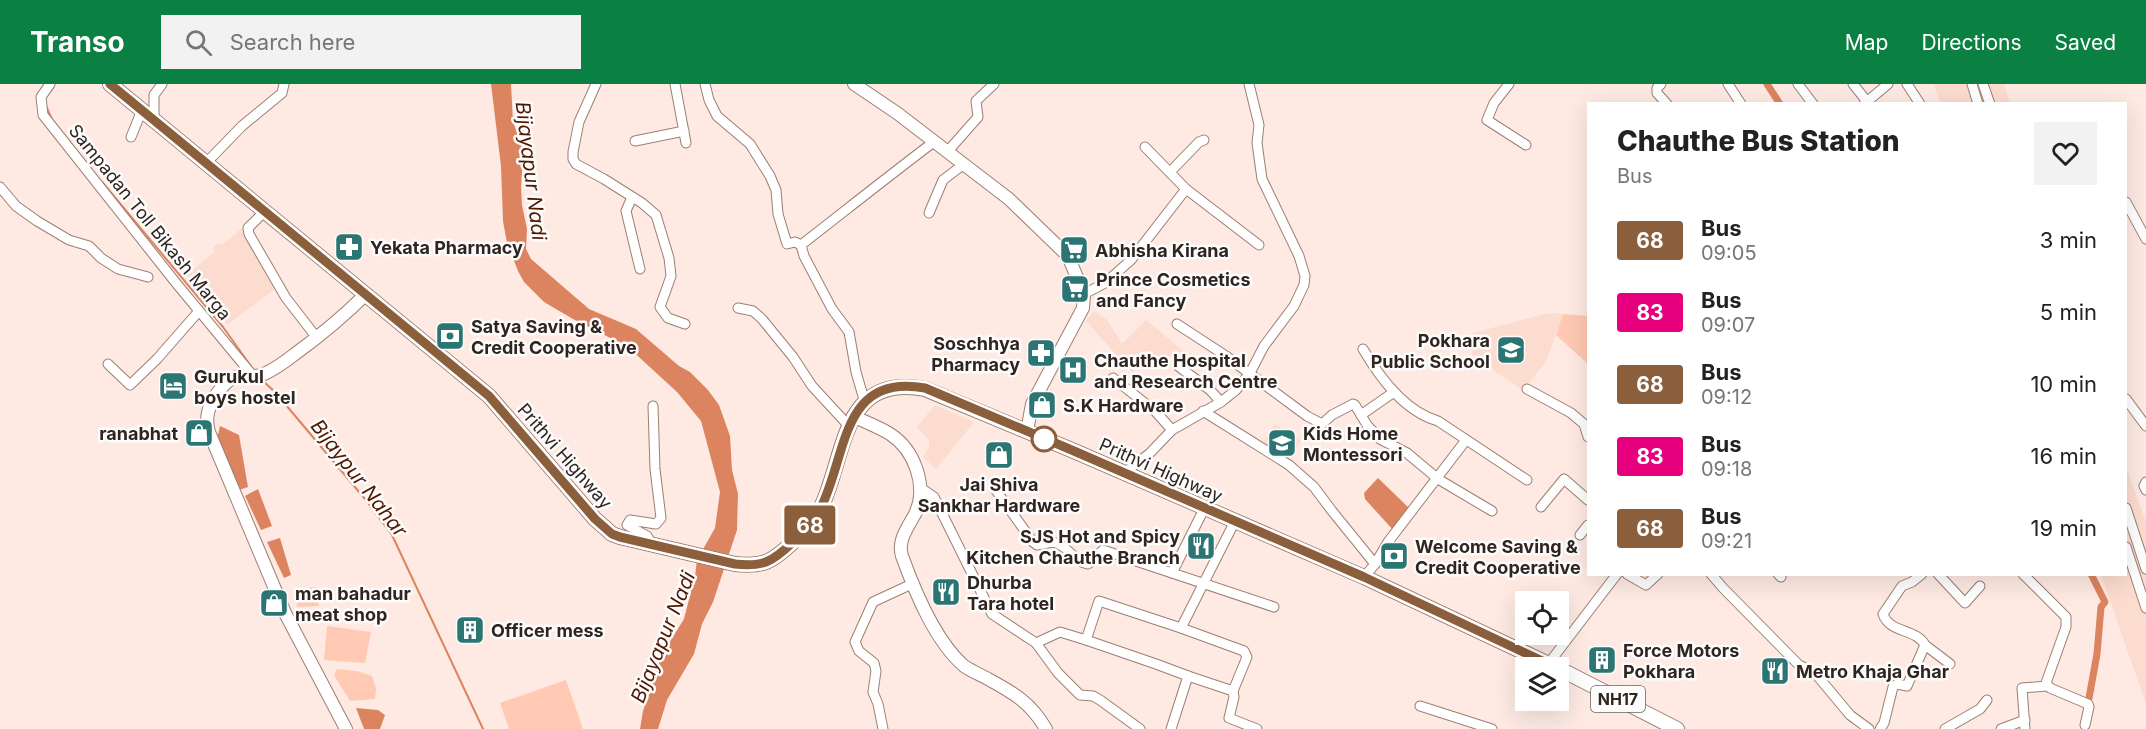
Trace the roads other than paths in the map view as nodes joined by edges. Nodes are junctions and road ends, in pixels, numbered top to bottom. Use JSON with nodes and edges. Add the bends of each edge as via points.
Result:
{"nodes":[{"id":1,"x":50,"y":84,"type":"edge"},
{"id":2,"x":110,"y":84,"type":"edge"},
{"id":3,"x":162,"y":84,"type":"edge"},
{"id":4,"x":284,"y":84,"type":"edge"},
{"id":5,"x":596,"y":84,"type":"edge"},
{"id":6,"x":675,"y":84,"type":"edge"},
{"id":7,"x":705,"y":84,"type":"edge"},
{"id":8,"x":854,"y":84,"type":"edge"},
{"id":9,"x":994,"y":84,"type":"edge"},
{"id":10,"x":1249,"y":84,"type":"edge"},
{"id":11,"x":1509,"y":84,"type":"edge"},
{"id":12,"x":1661,"y":84,"type":"edge"},
{"id":13,"x":1728,"y":84,"type":"edge"},
{"id":14,"x":1798,"y":84,"type":"edge"},
{"id":15,"x":1853,"y":84,"type":"edge"},
{"id":16,"x":1888,"y":84,"type":"edge"},
{"id":17,"x":1907,"y":84,"type":"edge"},
{"id":18,"x":1972,"y":84,"type":"edge"},
{"id":19,"x":1983,"y":84,"type":"edge"},
{"id":20,"x":1665,"y":102,"type":"edge"},
{"id":21,"x":1740,"y":102,"type":"edge"},
{"id":22,"x":1812,"y":102,"type":"edge"},
{"id":23,"x":1865,"y":102,"type":"edge"},
{"id":24,"x":1867,"y":102,"type":"edge"},
{"id":25,"x":1919,"y":102,"type":"edge"},
{"id":26,"x":1977,"y":102,"type":"edge"},
{"id":27,"x":1989,"y":102,"type":"edge"},
{"id":28,"x":142,"y":110,"type":"junction"},
{"id":29,"x":154,"y":120,"type":"junction"},
{"id":30,"x":684,"y":131,"type":"junction"},
{"id":31,"x":131,"y":137,"type":"dead end"},
{"id":32,"x":1204,"y":140,"type":"dead end"},
{"id":33,"x":635,"y":141,"type":"dead end"},
{"id":34,"x":935,"y":141,"type":"junction"},
{"id":35,"x":686,"y":143,"type":"dead end"},
{"id":36,"x":1526,"y":145,"type":"dead end"},
{"id":37,"x":1145,"y":147,"type":"dead end"},
{"id":38,"x":948,"y":151,"type":"junction"},
{"id":39,"x":206,"y":163,"type":"junction"},
{"id":40,"x":964,"y":164,"type":"junction"},
{"id":41,"x":1170,"y":172,"type":"junction"},
{"id":42,"x":0,"y":187,"type":"edge"},
{"id":43,"x":1186,"y":189,"type":"junction"},
{"id":44,"x":632,"y":197,"type":"junction"},
{"id":45,"x":2127,"y":204,"type":"edge"},
{"id":46,"x":265,"y":211,"type":"junction"},
{"id":47,"x":929,"y":213,"type":"dead end"},
{"id":48,"x":2146,"y":239,"type":"edge"},
{"id":49,"x":801,"y":245,"type":"junction"},
{"id":50,"x":1259,"y":245,"type":"dead end"},
{"id":51,"x":640,"y":269,"type":"dead end"},
{"id":52,"x":148,"y":277,"type":"dead end"},
{"id":53,"x":366,"y":294,"type":"junction"},
{"id":54,"x":1084,"y":294,"type":"junction"},
{"id":55,"x":738,"y":308,"type":"dead end"},
{"id":56,"x":199,"y":311,"type":"junction"},
{"id":57,"x":686,"y":324,"type":"dead end"},
{"id":58,"x":1177,"y":324,"type":"dead end"},
{"id":59,"x":317,"y":338,"type":"junction"},
{"id":60,"x":1363,"y":349,"type":"dead end"},
{"id":61,"x":108,"y":364,"type":"dead end"},
{"id":62,"x":1178,"y":366,"type":"dead end"},
{"id":63,"x":1250,"y":374,"type":"junction"},
{"id":64,"x":253,"y":376,"type":"junction"},
{"id":65,"x":1113,"y":378,"type":"dead end"},
{"id":66,"x":1527,"y":389,"type":"dead end"},
{"id":67,"x":1394,"y":392,"type":"junction"},
{"id":68,"x":2127,"y":400,"type":"edge"},
{"id":69,"x":1221,"y":402,"type":"junction"},
{"id":70,"x":865,"y":403,"type":"junction"},
{"id":71,"x":652,"y":406,"type":"dead end"},
{"id":72,"x":1203,"y":411,"type":"junction"},
{"id":73,"x":1361,"y":415,"type":"junction"},
{"id":74,"x":851,"y":421,"type":"junction"},
{"id":75,"x":2146,"y":426,"type":"edge"},
{"id":76,"x":1172,"y":430,"type":"junction"},
{"id":77,"x":1027,"y":431,"type":"junction"},
{"id":78,"x":1587,"y":434,"type":"edge"},
{"id":79,"x":1466,"y":440,"type":"junction"},
{"id":80,"x":1124,"y":473,"type":"junction"},
{"id":81,"x":1438,"y":479,"type":"junction"},
{"id":82,"x":1527,"y":480,"type":"dead end"},
{"id":83,"x":921,"y":488,"type":"junction"},
{"id":84,"x":995,"y":489,"type":"dead end"},
{"id":85,"x":1587,"y":499,"type":"edge"},
{"id":86,"x":1541,"y":507,"type":"dead end"},
{"id":87,"x":1204,"y":509,"type":"junction"},
{"id":88,"x":1492,"y":511,"type":"dead end"},
{"id":89,"x":2127,"y":511,"type":"edge"},
{"id":90,"x":1235,"y":522,"type":"junction"},
{"id":91,"x":1587,"y":526,"type":"edge"},
{"id":92,"x":1580,"y":535,"type":"dead end"},
{"id":93,"x":652,"y":545,"type":"junction"},
{"id":94,"x":2127,"y":550,"type":"edge"},
{"id":95,"x":1376,"y":564,"type":"junction"},
{"id":96,"x":2146,"y":569,"type":"edge"},
{"id":97,"x":1172,"y":573,"type":"junction"},
{"id":98,"x":1616,"y":576,"type":"edge"},
{"id":99,"x":1630,"y":576,"type":"edge"},
{"id":100,"x":1656,"y":576,"type":"edge"},
{"id":101,"x":1713,"y":576,"type":"edge"},
{"id":102,"x":1920,"y":576,"type":"edge"},
{"id":103,"x":1940,"y":576,"type":"edge"},
{"id":104,"x":2025,"y":576,"type":"edge"},
{"id":105,"x":1364,"y":577,"type":"junction"},
{"id":106,"x":914,"y":583,"type":"junction"},
{"id":107,"x":1204,"y":584,"type":"junction"},
{"id":108,"x":1980,"y":586,"type":"dead end"},
{"id":109,"x":1274,"y":607,"type":"dead end"},
{"id":110,"x":2146,"y":608,"type":"edge"},
{"id":111,"x":1181,"y":628,"type":"junction"},
{"id":112,"x":1086,"y":640,"type":"junction"},
{"id":113,"x":1036,"y":643,"type":"junction"},
{"id":114,"x":1925,"y":645,"type":"junction"},
{"id":115,"x":1536,"y":657,"type":"edge"},
{"id":116,"x":1561,"y":657,"type":"edge"},
{"id":117,"x":1950,"y":664,"type":"dead end"},
{"id":118,"x":1569,"y":673,"type":"edge"},
{"id":119,"x":1188,"y":676,"type":"junction"},
{"id":120,"x":2047,"y":686,"type":"junction"},
{"id":121,"x":1233,"y":691,"type":"junction"},
{"id":122,"x":1987,"y":700,"type":"dead end"},
{"id":123,"x":1420,"y":706,"type":"dead end"},
{"id":124,"x":2025,"y":724,"type":"edge"},
{"id":125,"x":1673,"y":728,"type":"edge"},
{"id":126,"x":2086,"y":728,"type":"edge"},
{"id":127,"x":346,"y":729,"type":"edge"},
{"id":128,"x":883,"y":729,"type":"edge"},
{"id":129,"x":1046,"y":729,"type":"edge"},
{"id":130,"x":1140,"y":729,"type":"edge"},
{"id":131,"x":1171,"y":729,"type":"edge"},
{"id":132,"x":1257,"y":729,"type":"edge"},
{"id":133,"x":1492,"y":729,"type":"edge"},
{"id":134,"x":1869,"y":729,"type":"edge"},
{"id":135,"x":1880,"y":729,"type":"edge"},
{"id":136,"x":1945,"y":729,"type":"edge"},
{"id":137,"x":2001,"y":729,"type":"edge"}],
"edges":[{"from":1,"to":56,"type":"street","name":"Sampadan Toll Bikash Marga","via":[[41,97],[43,115]]},
{"from":2,"to":28,"type":"highway","name":"Prithvi Highway","number":"NH17"},
{"from":3,"to":29,"type":"street","via":[[154,95]]},
{"from":4,"to":39,"type":"street","via":[[282,93]]},
{"from":5,"to":44,"type":"street","via":[[579,122],[573,159]]},
{"from":6,"to":30,"type":"street"},
{"from":7,"to":49,"type":"street","via":[[717,116],[750,144],[770,176],[787,244]]},
{"from":8,"to":34,"type":"main road"},
{"from":9,"to":38,"type":"street","via":[[976,101],[978,117]]},
{"from":10,"to":63,"type":"street","via":[[1259,125],[1262,179],[1305,276],[1294,306],[1264,346]]},
{"from":11,"to":36,"type":"street","via":[[1487,120]]},
{"from":12,"to":20,"type":"street","via":[[1657,93]]},
{"from":13,"to":21,"type":"street"},
{"from":14,"to":22,"type":"street"},
{"from":15,"to":23,"type":"street"},
{"from":16,"to":24,"type":"street"},
{"from":17,"to":25,"type":"street"},
{"from":18,"to":26,"type":"street"},
{"from":19,"to":27,"type":"street"},
{"from":28,"to":29,"type":"highway","name":"Prithvi Highway","number":"NH17"},
{"from":28,"to":31,"type":"street"},
{"from":29,"to":39,"type":"highway","name":"Prithvi Highway","number":"NH17"},
{"from":30,"to":33,"type":"street"},
{"from":30,"to":35,"type":"street"},
{"from":32,"to":41,"type":"street"},
{"from":34,"to":38,"type":"main road"},
{"from":34,"to":49,"type":"street"},
{"from":37,"to":41,"type":"street"},
{"from":38,"to":40,"type":"main road"},
{"from":39,"to":46,"type":"highway","name":"Prithvi Highway","number":"NH17"},
{"from":40,"to":47,"type":"street","via":[[943,180]]},
{"from":40,"to":54,"type":"main road","via":[[1068,256]]},
{"from":41,"to":43,"type":"street"},
{"from":42,"to":52,"type":"street","via":[[16,206],[37,221],[69,240],[89,246],[118,269]]},
{"from":43,"to":50,"type":"street"},
{"from":43,"to":54,"type":"street","via":[[1131,261],[1105,283]]},
{"from":44,"to":51,"type":"street","via":[[626,211]]},
{"from":44,"to":57,"type":"street","via":[[656,215],[669,258],[671,276],[660,307],[668,318]]},
{"from":45,"to":48,"type":"street"},
{"from":46,"to":53,"type":"highway","name":"Prithvi Highway","number":"NH17"},
{"from":46,"to":59,"type":"street","via":[[248,228],[249,234],[286,298]]},
{"from":49,"to":70,"type":"street","via":[[849,332]]},
{"from":53,"to":59,"type":"main road"},
{"from":53,"to":93,"type":"highway","name":"Prithvi Highway","number":"NH17","via":[[489,396],[603,527],[620,537]]},
{"from":54,"to":77,"type":"main road","via":[[1083,308],[1032,404]]},
{"from":55,"to":74,"type":"street","via":[[753,311],[762,319],[812,386]]},
{"from":56,"to":61,"type":"street","via":[[130,385]]},
{"from":56,"to":64,"type":"street","name":"Sampadan Toll Bikash Marga"},
{"from":58,"to":63,"type":"street"},
{"from":59,"to":64,"type":"main road","via":[[263,375]]},
{"from":60,"to":67,"type":"street"},
{"from":62,"to":69,"type":"street"},
{"from":63,"to":69,"type":"street"},
{"from":63,"to":73,"type":"street","via":[[1322,424],[1353,404]]},
{"from":64,"to":127,"type":"main road","via":[[235,376],[225,384],[209,406],[207,426],[285,613]]},
{"from":65,"to":76,"type":"street","via":[[1155,411]]},
{"from":66,"to":78,"type":"street","via":[[1571,413],[1584,424]]},
{"from":67,"to":73,"type":"street"},
{"from":67,"to":79,"type":"street","via":[[1426,418],[1438,421]]},
{"from":68,"to":75,"type":"street"},
{"from":69,"to":72,"type":"street"},
{"from":70,"to":74,"type":"highway","name":"Prithvi Highway","number":"NH17"},
{"from":70,"to":77,"type":"highway","name":"Prithvi Highway","number":"NH17","via":[[885,389],[925,388]]},
{"from":71,"to":93,"type":"street","via":[[661,518],[656,524],[630,520],[627,525],[647,536]]},
{"from":72,"to":76,"type":"street"},
{"from":72,"to":95,"type":"street","via":[[1289,465],[1314,487]]},
{"from":73,"to":81,"type":"street","via":[[1380,439],[1407,453]]},
{"from":74,"to":83,"type":"main road","via":[[890,433],[903,444],[914,462]]},
{"from":74,"to":93,"type":"highway","name":"Prithvi Highway","number":"NH17","via":[[824,501],[813,521],[775,558],[750,565]]},
{"from":76,"to":80,"type":"street"},
{"from":77,"to":80,"type":"highway","name":"Prithvi Highway","number":"NH17"},
{"from":79,"to":81,"type":"street"},
{"from":79,"to":82,"type":"street"},
{"from":80,"to":87,"type":"highway","name":"Prithvi Highway","number":"NH17"},
{"from":81,"to":88,"type":"street"},
{"from":81,"to":95,"type":"street","via":[[1388,542]]},
{"from":83,"to":106,"type":"main road","via":[[919,503],[900,548]]},
{"from":83,"to":113,"type":"street","via":[[934,497],[992,614]]},
{"from":84,"to":97,"type":"street","via":[[1037,545],[1058,543],[1081,563],[1088,564],[1103,550]]},
{"from":85,"to":86,"type":"street","via":[[1564,478]]},
{"from":87,"to":90,"type":"highway","name":"Prithvi Highway","number":"NH17"},
{"from":87,"to":97,"type":"street"},
{"from":89,"to":96,"type":"street"},
{"from":90,"to":105,"type":"highway","name":"Prithvi Highway","number":"NH17"},
{"from":90,"to":107,"type":"street"},
{"from":91,"to":92,"type":"street"},
{"from":94,"to":110,"type":"street"},
{"from":95,"to":105,"type":"street"},
{"from":97,"to":107,"type":"street"},
{"from":98,"to":116,"type":"street"},
{"from":99,"to":100,"type":"street","via":[[1646,585]]},
{"from":101,"to":134,"type":"street","via":[[1799,665],[1815,674],[1850,715]]},
{"from":102,"to":114,"type":"street","via":[[1902,586],[1883,614],[1889,625],[1914,635]]},
{"from":103,"to":108,"type":"street","via":[[1965,603]]},
{"from":104,"to":120,"type":"street","via":[[2066,617]]},
{"from":105,"to":115,"type":"highway","name":"Prithvi Highway","number":"NH17"},
{"from":106,"to":128,"type":"street","via":[[873,602],[855,642],[859,651],[874,663],[873,692]]},
{"from":106,"to":129,"type":"main road","via":[[929,622],[956,657],[1028,704]]},
{"from":107,"to":109,"type":"street"},
{"from":107,"to":111,"type":"street"},
{"from":111,"to":112,"type":"street","via":[[1099,601]]},
{"from":111,"to":121,"type":"street","via":[[1244,651]]},
{"from":112,"to":113,"type":"street","via":[[1060,632]]},
{"from":112,"to":119,"type":"street"},
{"from":113,"to":130,"type":"street","via":[[1080,694],[1100,700]]},
{"from":114,"to":117,"type":"street"},
{"from":114,"to":135,"type":"street","via":[[1907,686],[1893,687]]},
{"from":118,"to":125,"type":"highway","name":"Prithvi Highway","number":"NH17"},
{"from":119,"to":121,"type":"street"},
{"from":119,"to":131,"type":"street"},
{"from":120,"to":124,"type":"street","via":[[2022,688]]},
{"from":120,"to":126,"type":"street","via":[[2088,704]]},
{"from":121,"to":132,"type":"street","via":[[1229,718]]},
{"from":122,"to":136,"type":"street","via":[[1980,709]]},
{"from":123,"to":133,"type":"street"},
{"from":124,"to":137,"type":"street"}]}
